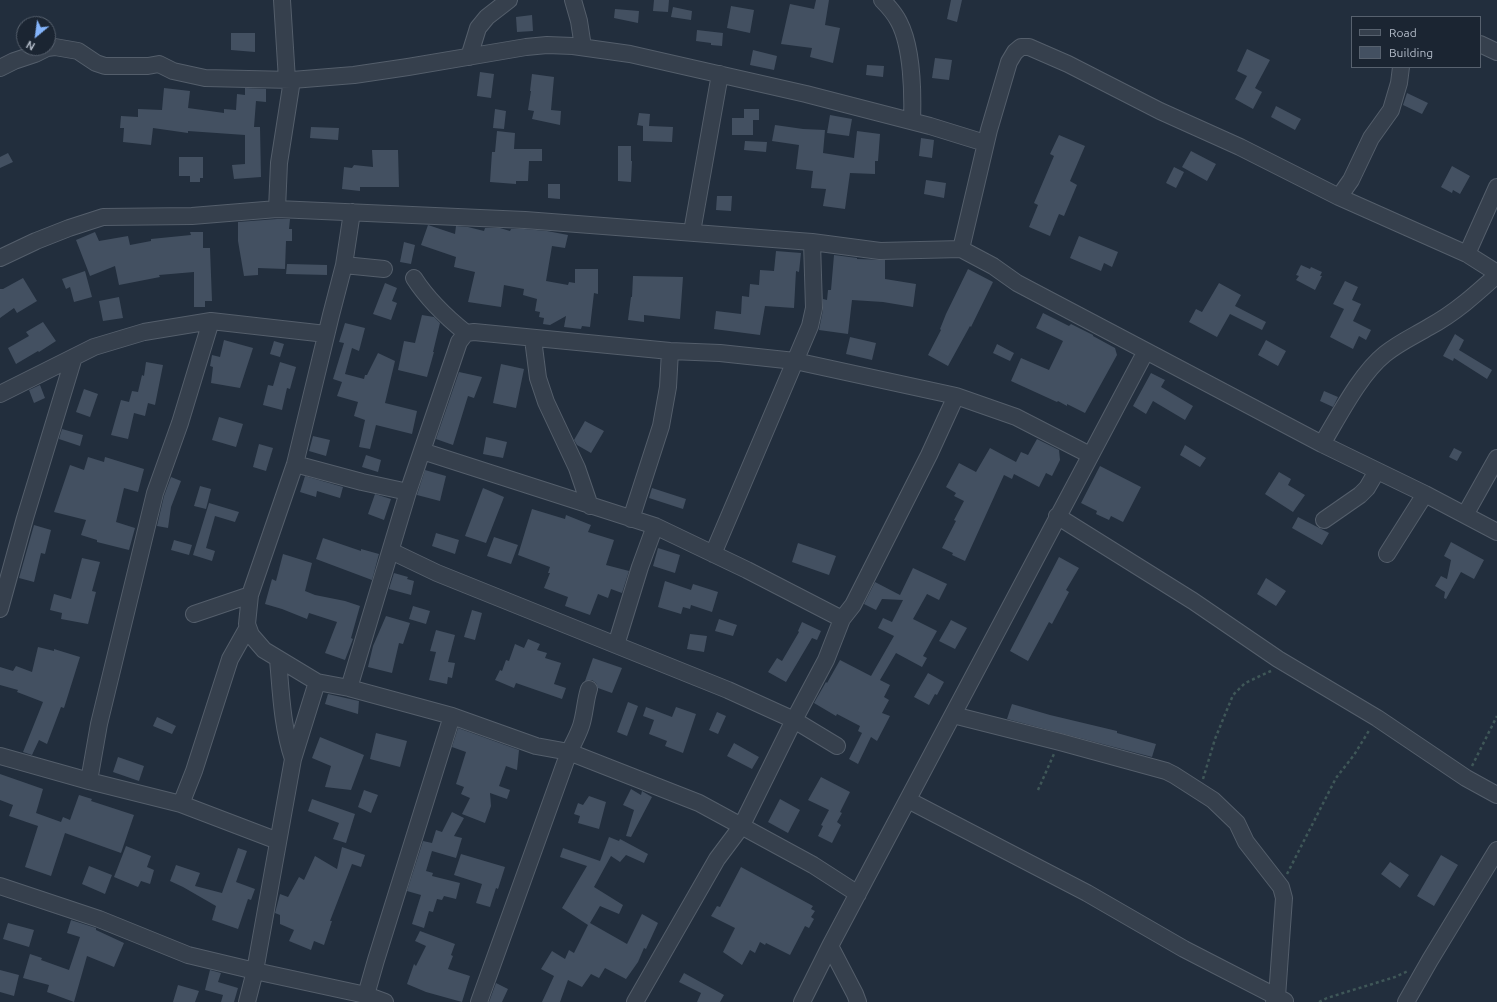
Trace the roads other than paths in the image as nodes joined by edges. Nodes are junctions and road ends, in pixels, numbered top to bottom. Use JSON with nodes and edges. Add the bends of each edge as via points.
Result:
{"nodes":[{"id":1,"x":282,"y":0,"type":"edge"},
{"id":2,"x":509,"y":0,"type":"edge"},
{"id":3,"x":572,"y":0,"type":"edge"},
{"id":4,"x":882,"y":0,"type":"edge"},
{"id":5,"x":1481,"y":44,"type":"edge"},
{"id":6,"x":583,"y":47,"type":"junction"},
{"id":7,"x":1497,"y":52,"type":"edge"},
{"id":8,"x":469,"y":57,"type":"junction"},
{"id":9,"x":0,"y":68,"type":"edge"},
{"id":10,"x":1401,"y":68,"type":"edge"},
{"id":11,"x":720,"y":74,"type":"junction"},
{"id":12,"x":290,"y":80,"type":"junction"},
{"id":13,"x":912,"y":121,"type":"junction"},
{"id":14,"x":985,"y":143,"type":"junction"},
{"id":15,"x":1497,"y":187,"type":"edge"},
{"id":16,"x":1339,"y":197,"type":"junction"},
{"id":17,"x":277,"y":209,"type":"junction"},
{"id":18,"x":352,"y":212,"type":"junction"},
{"id":19,"x":692,"y":232,"type":"junction"},
{"id":20,"x":812,"y":242,"type":"junction"},
{"id":21,"x":961,"y":249,"type":"junction"},
{"id":22,"x":1467,"y":254,"type":"junction"},
{"id":23,"x":0,"y":258,"type":"edge"},
{"id":24,"x":344,"y":265,"type":"junction"},
{"id":25,"x":384,"y":270,"type":"dead end"},
{"id":26,"x":1497,"y":274,"type":"edge"},
{"id":27,"x":414,"y":278,"type":"dead end"},
{"id":28,"x":211,"y":321,"type":"junction"},
{"id":29,"x":466,"y":333,"type":"junction"},
{"id":30,"x":326,"y":334,"type":"junction"},
{"id":31,"x":533,"y":339,"type":"junction"},
{"id":32,"x":670,"y":351,"type":"junction"},
{"id":33,"x":1146,"y":351,"type":"junction"},
{"id":34,"x":74,"y":357,"type":"junction"},
{"id":35,"x":795,"y":361,"type":"junction"},
{"id":36,"x":0,"y":394,"type":"edge"},
{"id":37,"x":956,"y":396,"type":"junction"},
{"id":38,"x":1322,"y":444,"type":"junction"},
{"id":39,"x":422,"y":451,"type":"junction"},
{"id":40,"x":1090,"y":455,"type":"junction"},
{"id":41,"x":1497,"y":458,"type":"edge"},
{"id":42,"x":295,"y":464,"type":"junction"},
{"id":43,"x":1377,"y":471,"type":"junction"},
{"id":44,"x":408,"y":492,"type":"junction"},
{"id":45,"x":1425,"y":494,"type":"junction"},
{"id":46,"x":590,"y":506,"type":"junction"},
{"id":47,"x":1465,"y":515,"type":"junction"},
{"id":48,"x":1057,"y":516,"type":"junction"},
{"id":49,"x":631,"y":519,"type":"junction"},
{"id":50,"x":1324,"y":520,"type":"dead end"},
{"id":51,"x":655,"y":526,"type":"junction"},
{"id":52,"x":1497,"y":532,"type":"edge"},
{"id":53,"x":391,"y":551,"type":"junction"},
{"id":54,"x":713,"y":554,"type":"junction"},
{"id":55,"x":1387,"y":554,"type":"dead end"},
{"id":56,"x":250,"y":595,"type":"junction"},
{"id":57,"x":0,"y":609,"type":"edge"},
{"id":58,"x":194,"y":614,"type":"dead end"},
{"id":59,"x":842,"y":620,"type":"junction"},
{"id":60,"x":248,"y":627,"type":"junction"},
{"id":61,"x":616,"y":645,"type":"junction"},
{"id":62,"x":278,"y":659,"type":"junction"},
{"id":63,"x":317,"y":682,"type":"junction"},
{"id":64,"x":349,"y":688,"type":"junction"},
{"id":65,"x":590,"y":689,"type":"dead end"},
{"id":66,"x":953,"y":715,"type":"junction"},
{"id":67,"x":452,"y":716,"type":"junction"},
{"id":68,"x":794,"y":720,"type":"junction"},
{"id":69,"x":837,"y":746,"type":"dead end"},
{"id":70,"x":569,"y":752,"type":"junction"},
{"id":71,"x":0,"y":756,"type":"edge"},
{"id":72,"x":293,"y":759,"type":"junction"},
{"id":73,"x":89,"y":781,"type":"junction"},
{"id":74,"x":1497,"y":795,"type":"edge"},
{"id":75,"x":908,"y":800,"type":"junction"},
{"id":76,"x":181,"y":804,"type":"junction"},
{"id":77,"x":741,"y":827,"type":"junction"},
{"id":78,"x":278,"y":841,"type":"junction"},
{"id":79,"x":1497,"y":850,"type":"edge"},
{"id":80,"x":0,"y":886,"type":"edge"},
{"id":81,"x":858,"y":894,"type":"junction"},
{"id":82,"x":830,"y":946,"type":"junction"},
{"id":83,"x":255,"y":971,"type":"junction"},
{"id":84,"x":366,"y":995,"type":"junction"},
{"id":85,"x":1279,"y":1000,"type":"edge"},
{"id":86,"x":247,"y":1002,"type":"edge"},
{"id":87,"x":385,"y":1002,"type":"edge"},
{"id":88,"x":478,"y":1002,"type":"edge"},
{"id":89,"x":635,"y":1002,"type":"edge"},
{"id":90,"x":802,"y":1002,"type":"edge"},
{"id":91,"x":858,"y":1002,"type":"edge"},
{"id":92,"x":1406,"y":1002,"type":"edge"}],
"edges":[{"from":1,"to":12,"type":"street"},
{"from":2,"to":8,"type":"street","via":[[486,17],[478,28]]},
{"from":3,"to":6,"type":"street","via":[[579,21]]},
{"from":4,"to":13,"type":"street","via":[[900,23],[906,45],[910,64]]},
{"from":5,"to":7,"type":"street"},
{"from":6,"to":8,"type":"street","via":[[540,46]]},
{"from":6,"to":11,"type":"street","via":[[630,54]]},
{"from":8,"to":12,"type":"street","via":[[354,75]]},
{"from":9,"to":12,"type":"street","via":[[55,47],[78,51],[105,66],[159,64],[173,71],[205,78]]},
{"from":10,"to":16,"type":"street","via":[[1391,110],[1371,138],[1351,180]]},
{"from":11,"to":13,"type":"street"},
{"from":11,"to":19,"type":"street"},
{"from":12,"to":17,"type":"street","via":[[279,163]]},
{"from":13,"to":14,"type":"street"},
{"from":14,"to":16,"type":"street","via":[[1009,62],[1021,47],[1030,47]]},
{"from":14,"to":21,"type":"street"},
{"from":15,"to":22,"type":"street"},
{"from":16,"to":22,"type":"street"},
{"from":17,"to":18,"type":"street"},
{"from":17,"to":23,"type":"street","via":[[192,216],[103,217],[36,241]]},
{"from":18,"to":19,"type":"street","via":[[525,220]]},
{"from":18,"to":24,"type":"street"},
{"from":19,"to":20,"type":"street"},
{"from":20,"to":21,"type":"street","via":[[880,250]]},
{"from":20,"to":35,"type":"street","via":[[814,308],[808,332]]},
{"from":21,"to":33,"type":"street","via":[[993,266],[1017,283]]},
{"from":22,"to":26,"type":"street"},
{"from":24,"to":25,"type":"street"},
{"from":24,"to":30,"type":"street"},
{"from":26,"to":38,"type":"street","via":[[1454,311],[1405,339],[1384,355],[1359,382]]},
{"from":27,"to":29,"type":"street","via":[[436,307]]},
{"from":28,"to":30,"type":"street"},
{"from":28,"to":34,"type":"street","via":[[144,332],[94,347]]},
{"from":28,"to":73,"type":"street","via":[[180,423],[155,492],[99,724]]},
{"from":29,"to":31,"type":"street"},
{"from":29,"to":39,"type":"street","via":[[458,342]]},
{"from":30,"to":42,"type":"street"},
{"from":31,"to":32,"type":"street"},
{"from":31,"to":46,"type":"street","via":[[538,378],[546,402],[577,468]]},
{"from":32,"to":35,"type":"street"},
{"from":32,"to":49,"type":"street","via":[[668,387],[661,426]]},
{"from":33,"to":38,"type":"street"},
{"from":33,"to":40,"type":"street"},
{"from":34,"to":36,"type":"street"},
{"from":34,"to":57,"type":"street","via":[[24,518]]},
{"from":35,"to":37,"type":"street"},
{"from":35,"to":54,"type":"street"},
{"from":37,"to":40,"type":"street","via":[[1016,417]]},
{"from":37,"to":59,"type":"street","via":[[930,455],[853,605]]},
{"from":38,"to":43,"type":"street"},
{"from":39,"to":44,"type":"street"},
{"from":39,"to":46,"type":"street"},
{"from":40,"to":48,"type":"street"},
{"from":41,"to":47,"type":"street"},
{"from":42,"to":44,"type":"street"},
{"from":42,"to":56,"type":"street"},
{"from":43,"to":45,"type":"street"},
{"from":43,"to":50,"type":"street","via":[[1360,495]]},
{"from":44,"to":53,"type":"street"},
{"from":45,"to":47,"type":"street"},
{"from":45,"to":55,"type":"street"},
{"from":46,"to":49,"type":"street"},
{"from":47,"to":52,"type":"street"},
{"from":48,"to":66,"type":"street"},
{"from":48,"to":74,"type":"street","via":[[1193,601],[1281,660],[1377,718],[1466,778]]},
{"from":49,"to":51,"type":"street"},
{"from":51,"to":54,"type":"street"},
{"from":51,"to":61,"type":"street"},
{"from":53,"to":61,"type":"street","via":[[437,573]]},
{"from":53,"to":64,"type":"street"},
{"from":54,"to":59,"type":"street","via":[[790,591]]},
{"from":56,"to":58,"type":"street"},
{"from":56,"to":60,"type":"street"},
{"from":59,"to":68,"type":"street","via":[[826,660]]},
{"from":60,"to":62,"type":"street","via":[[251,635],[264,650]]},
{"from":60,"to":76,"type":"street","via":[[230,659]]},
{"from":61,"to":68,"type":"street","via":[[728,690]]},
{"from":62,"to":63,"type":"street"},
{"from":62,"to":72,"type":"street","via":[[282,715],[286,740]]},
{"from":63,"to":64,"type":"street"},
{"from":63,"to":72,"type":"street"},
{"from":64,"to":67,"type":"street"},
{"from":65,"to":70,"type":"street","via":[[585,700],[582,725]]},
{"from":66,"to":75,"type":"street"},
{"from":66,"to":85,"type":"street","via":[[1166,771],[1220,806],[1237,822],[1246,842],[1281,887],[1284,898]]},
{"from":67,"to":70,"type":"street","via":[[536,746]]},
{"from":67,"to":84,"type":"street"},
{"from":68,"to":69,"type":"street"},
{"from":68,"to":77,"type":"street"},
{"from":70,"to":77,"type":"street","via":[[699,803]]},
{"from":70,"to":88,"type":"street"},
{"from":71,"to":73,"type":"street"},
{"from":72,"to":78,"type":"street"},
{"from":73,"to":76,"type":"street"},
{"from":75,"to":81,"type":"street"},
{"from":75,"to":85,"type":"street","via":[[1087,893]]},
{"from":76,"to":78,"type":"street"},
{"from":77,"to":81,"type":"street","via":[[813,865]]},
{"from":77,"to":89,"type":"street","via":[[717,859]]},
{"from":78,"to":83,"type":"street"},
{"from":79,"to":92,"type":"street"},
{"from":80,"to":83,"type":"street","via":[[100,919],[188,955]]},
{"from":81,"to":82,"type":"street"},
{"from":82,"to":90,"type":"street"},
{"from":82,"to":91,"type":"street"},
{"from":83,"to":84,"type":"street"},
{"from":83,"to":86,"type":"street"},
{"from":84,"to":87,"type":"street"}]}
